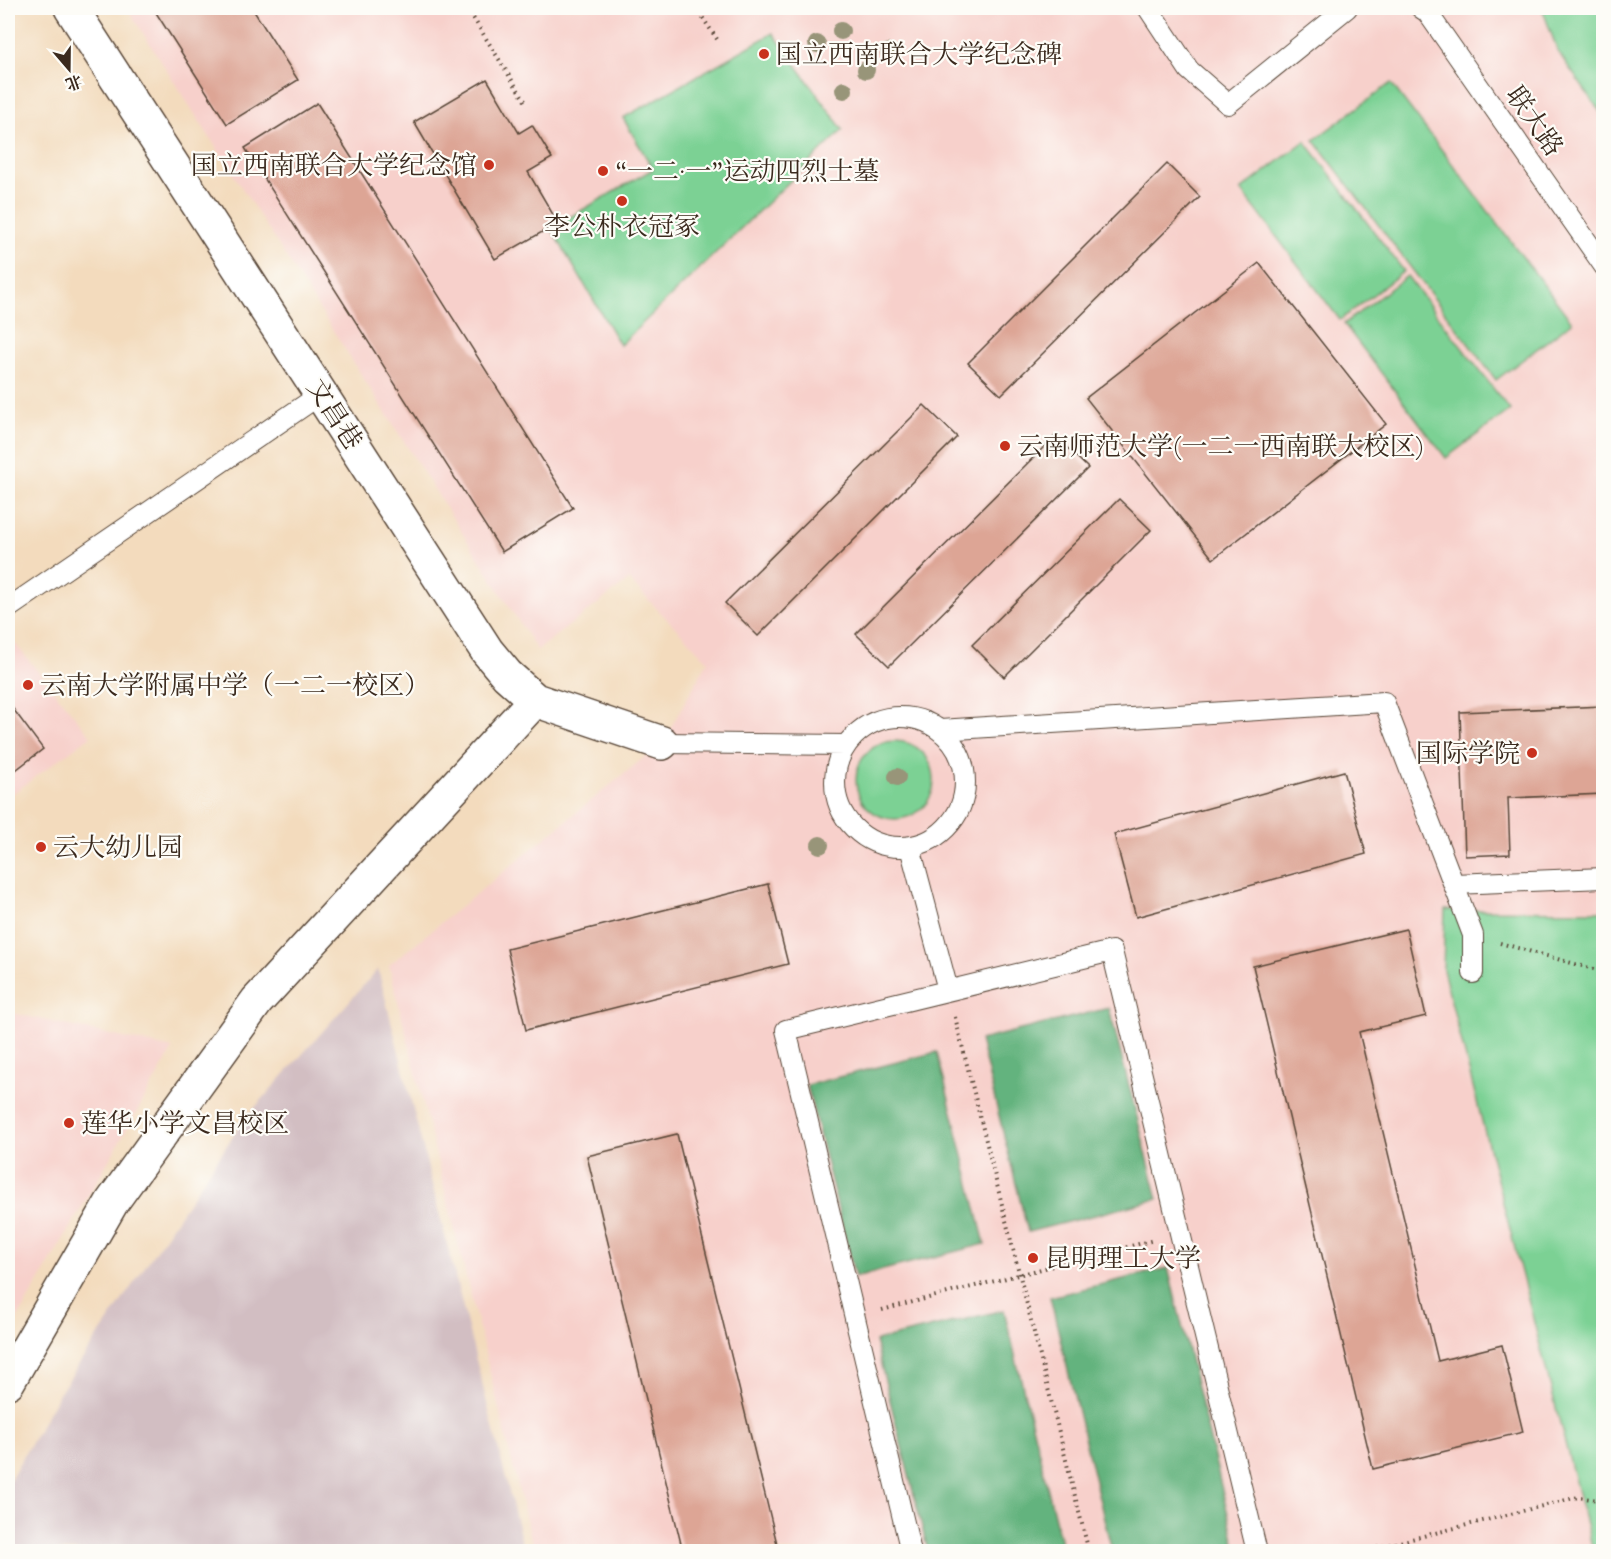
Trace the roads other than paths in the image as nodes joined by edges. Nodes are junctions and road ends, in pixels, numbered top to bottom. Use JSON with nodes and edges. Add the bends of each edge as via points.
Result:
{"nodes":[{"id":1,"x":71,"y":8,"type":"edge"},
{"id":2,"x":1148,"y":8,"type":"edge"},
{"id":3,"x":1347,"y":8,"type":"edge"},
{"id":4,"x":1421,"y":8,"type":"edge"},
{"id":5,"x":1604,"y":266,"type":"edge"},
{"id":6,"x":321,"y":394,"type":"junction"},
{"id":7,"x":8,"y":604,"type":"edge"},
{"id":8,"x":535,"y":699,"type":"junction"},
{"id":9,"x":940,"y":730,"type":"junction"},
{"id":10,"x":662,"y":743,"type":"joint"},
{"id":11,"x":845,"y":745,"type":"junction"},
{"id":12,"x":910,"y":847,"type":"junction"},
{"id":13,"x":1604,"y":878,"type":"edge"},
{"id":14,"x":1454,"y":884,"type":"junction"},
{"id":15,"x":1473,"y":973,"type":"dead end"},
{"id":16,"x":948,"y":990,"type":"junction"},
{"id":17,"x":8,"y":1382,"type":"edge"},
{"id":18,"x":911,"y":1551,"type":"edge"},
{"id":19,"x":1257,"y":1551,"type":"edge"}],
"edges":[{"from":1,"to":6,"type":"street","name":"文昌巷"},
{"from":2,"to":3,"type":"lane","via":[[1189,70],[1228,104]]},
{"from":4,"to":5,"type":"lane","name":"联大路"},
{"from":6,"to":7,"type":"lane","via":[[10,607]]},
{"from":6,"to":8,"type":"street","name":"文昌巷","via":[[488,651],[507,675]]},
{"from":8,"to":10,"type":"street","name":"文昌巷"},
{"from":8,"to":17,"type":"street","via":[[256,1001],[112,1202]]},
{"from":9,"to":11,"type":"lane","via":[[921,720],[900,716],[879,720],[860,730]]},
{"from":9,"to":12,"type":"lane","via":[[955,745],[963,766],[965,787],[960,808],[948,826],[930,840]]},
{"from":9,"to":14,"type":"lane","via":[[1384,702]]},
{"from":10,"to":11,"type":"lane"},
{"from":11,"to":12,"type":"lane","via":[[836,765],[834,786],[845,817],[867,839],[888,847]]},
{"from":12,"to":16,"type":"lane"},
{"from":13,"to":14,"type":"lane"},
{"from":14,"to":15,"type":"lane","via":[[1473,935]]},
{"from":16,"to":18,"type":"lane","via":[[786,1030]]},
{"from":16,"to":19,"type":"lane","via":[[1112,951]]}]}
